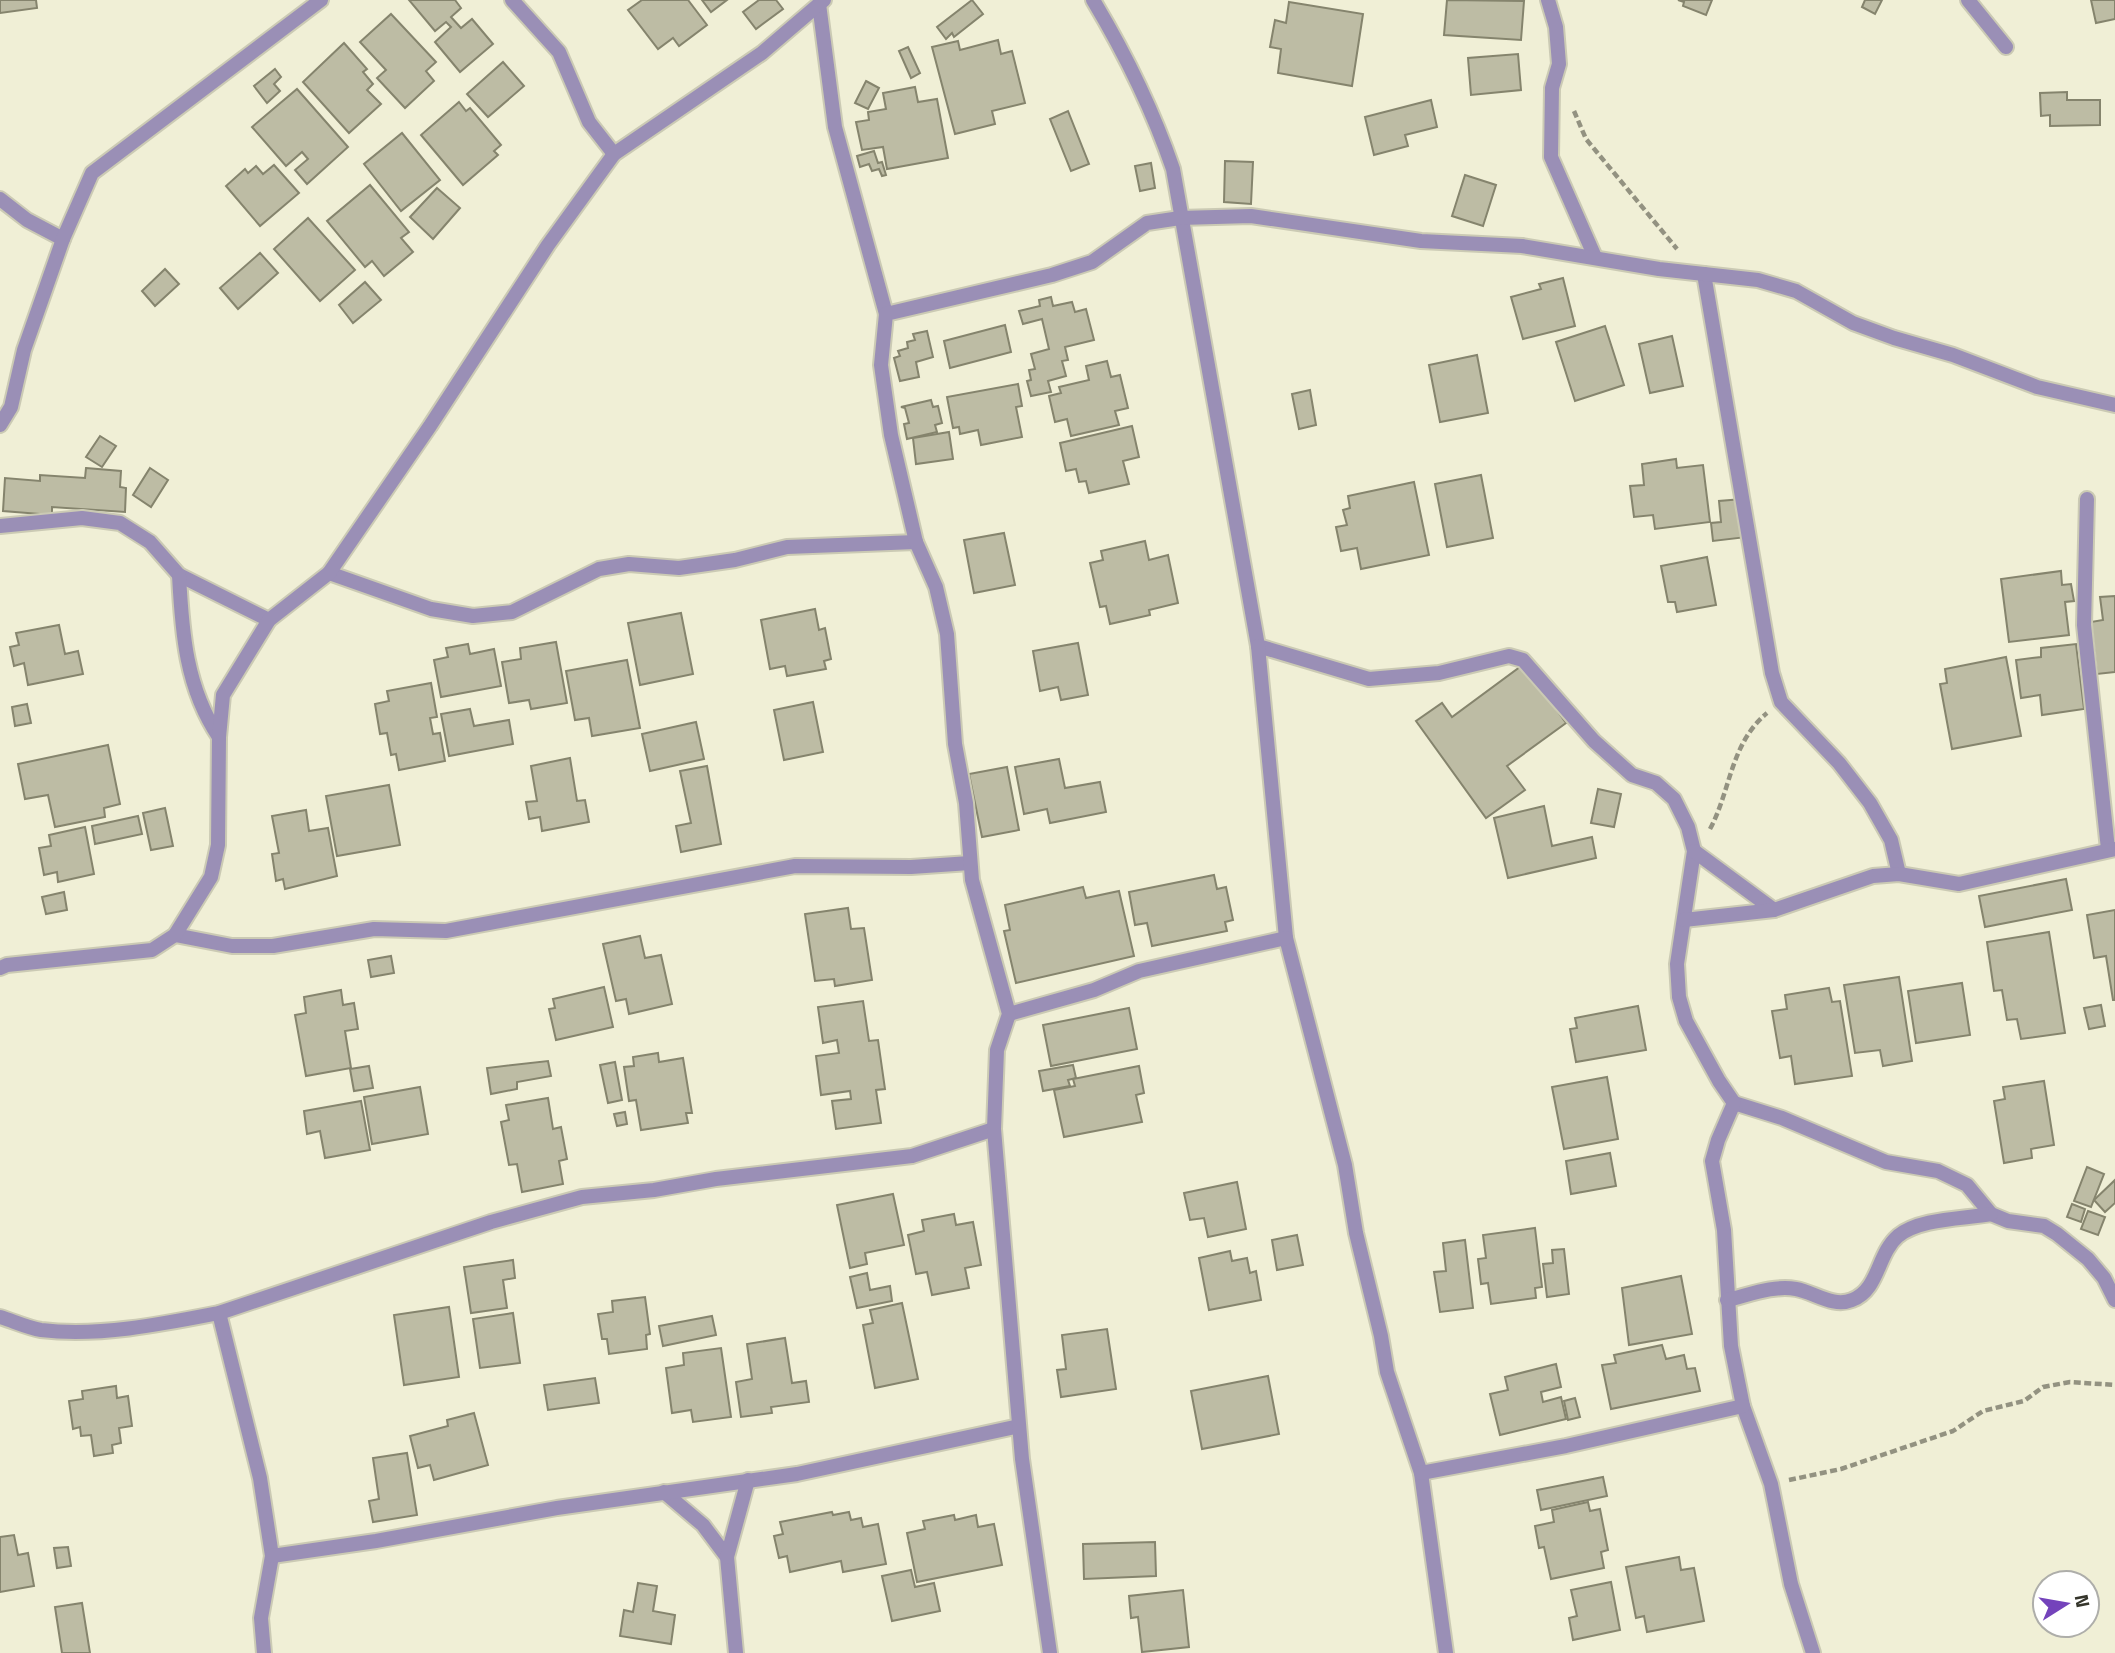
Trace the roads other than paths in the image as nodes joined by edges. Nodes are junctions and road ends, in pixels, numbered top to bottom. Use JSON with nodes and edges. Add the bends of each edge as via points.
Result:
{"nodes":[{"id":1,"x":321,"y":0,"type":"edge"},
{"id":2,"x":512,"y":0,"type":"edge"},
{"id":3,"x":1093,"y":0,"type":"edge"},
{"id":4,"x":1548,"y":0,"type":"edge"},
{"id":5,"x":1968,"y":0,"type":"edge"},
{"id":6,"x":821,"y":2,"type":"edge"},
{"id":7,"x":2006,"y":47,"type":"dead end"},
{"id":8,"x":614,"y":154,"type":"junction"},
{"id":9,"x":0,"y":199,"type":"edge"},
{"id":10,"x":1180,"y":218,"type":"junction"},
{"id":11,"x":63,"y":239,"type":"junction"},
{"id":12,"x":1595,"y":257,"type":"junction"},
{"id":13,"x":1704,"y":274,"type":"junction"},
{"id":14,"x":886,"y":314,"type":"junction"},
{"id":15,"x":2115,"y":405,"type":"edge"},
{"id":16,"x":0,"y":425,"type":"edge"},
{"id":17,"x":2087,"y":499,"type":"dead end"},
{"id":18,"x":0,"y":526,"type":"edge"},
{"id":19,"x":916,"y":542,"type":"junction"},
{"id":20,"x":329,"y":573,"type":"junction"},
{"id":21,"x":178,"y":575,"type":"junction"},
{"id":22,"x":269,"y":620,"type":"junction"},
{"id":23,"x":1258,"y":646,"type":"junction"},
{"id":24,"x":219,"y":737,"type":"junction"},
{"id":25,"x":2111,"y":849,"type":"edge"},
{"id":26,"x":1694,"y":851,"type":"junction"},
{"id":27,"x":970,"y":863,"type":"junction"},
{"id":28,"x":1899,"y":874,"type":"junction"},
{"id":29,"x":1774,"y":910,"type":"junction"},
{"id":30,"x":1684,"y":920,"type":"junction"},
{"id":31,"x":175,"y":935,"type":"junction"},
{"id":32,"x":1286,"y":937,"type":"junction"},
{"id":33,"x":0,"y":968,"type":"edge"},
{"id":34,"x":1009,"y":1014,"type":"junction"},
{"id":35,"x":1734,"y":1103,"type":"junction"},
{"id":36,"x":994,"y":1129,"type":"junction"},
{"id":37,"x":1991,"y":1214,"type":"junction"},
{"id":38,"x":1727,"y":1300,"type":"junction"},
{"id":39,"x":2115,"y":1300,"type":"edge"},
{"id":40,"x":219,"y":1313,"type":"junction"},
{"id":41,"x":0,"y":1317,"type":"edge"},
{"id":42,"x":1743,"y":1406,"type":"junction"},
{"id":43,"x":1018,"y":1426,"type":"junction"},
{"id":44,"x":1421,"y":1473,"type":"junction"},
{"id":45,"x":748,"y":1480,"type":"junction"},
{"id":46,"x":664,"y":1492,"type":"junction"},
{"id":47,"x":272,"y":1556,"type":"junction"},
{"id":48,"x":727,"y":1557,"type":"junction"},
{"id":49,"x":264,"y":1653,"type":"edge"},
{"id":50,"x":736,"y":1653,"type":"edge"},
{"id":51,"x":1050,"y":1653,"type":"edge"},
{"id":52,"x":1446,"y":1653,"type":"edge"},
{"id":53,"x":1812,"y":1653,"type":"edge"}],
"edges":[{"from":1,"to":11,"type":"street","via":[[92,173]]},
{"from":2,"to":8,"type":"street","via":[[559,52],[589,122]]},
{"from":3,"to":10,"type":"street","via":[[1132,65],[1154,116],[1172,169]]},
{"from":4,"to":12,"type":"street","via":[[1559,64],[1552,88],[1551,157]]},
{"from":5,"to":7,"type":"street"},
{"from":6,"to":8,"type":"street","via":[[762,53]]},
{"from":6,"to":14,"type":"street","via":[[835,127]]},
{"from":8,"to":20,"type":"street"},
{"from":9,"to":11,"type":"street"},
{"from":10,"to":12,"type":"street","via":[[1251,216],[1421,241],[1522,246]]},
{"from":10,"to":14,"type":"street","via":[[1147,223],[1092,262]]},
{"from":10,"to":23,"type":"street"},
{"from":11,"to":16,"type":"street","via":[[24,350],[10,407]]},
{"from":12,"to":13,"type":"street"},
{"from":13,"to":15,"type":"street","via":[[1758,280],[1796,291],[1853,323],[1894,338],[2037,387]]},
{"from":13,"to":28,"type":"street","via":[[1772,673],[1781,702],[1870,803],[1891,840]]},
{"from":14,"to":19,"type":"street","via":[[881,365],[891,435]]},
{"from":17,"to":25,"type":"street","via":[[2084,625]]},
{"from":18,"to":21,"type":"street","via":[[82,518],[120,523],[150,542]]},
{"from":19,"to":20,"type":"street","via":[[787,547],[679,568],[629,564],[599,569],[512,612],[473,616],[431,608]]},
{"from":19,"to":27,"type":"street","via":[[936,587],[947,634]]},
{"from":20,"to":22,"type":"street"},
{"from":21,"to":22,"type":"street"},
{"from":21,"to":24,"type":"street","via":[[193,686]]},
{"from":22,"to":24,"type":"street","via":[[223,695]]},
{"from":23,"to":26,"type":"street","via":[[1369,679],[1439,673],[1517,657],[1530,666],[1594,741],[1632,775],[1656,783],[1674,799]]},
{"from":23,"to":32,"type":"street"},
{"from":24,"to":31,"type":"street","via":[[221,795],[211,877]]},
{"from":25,"to":28,"type":"street","via":[[1959,884]]},
{"from":26,"to":29,"type":"street"},
{"from":26,"to":30,"type":"street"},
{"from":27,"to":31,"type":"street","via":[[795,866],[446,931],[374,929],[273,946],[232,946]]},
{"from":27,"to":34,"type":"street","via":[[975,900]]},
{"from":28,"to":29,"type":"street","via":[[1873,876]]},
{"from":29,"to":30,"type":"street"},
{"from":30,"to":35,"type":"street","via":[[1677,964],[1679,997],[1686,1021]]},
{"from":31,"to":33,"type":"street","via":[[152,950]]},
{"from":32,"to":34,"type":"street","via":[[1139,971],[1094,990]]},
{"from":32,"to":44,"type":"street","via":[[1345,1165],[1387,1372]]},
{"from":34,"to":36,"type":"street","via":[[997,1050]]},
{"from":35,"to":37,"type":"street","via":[[1783,1118],[1886,1162],[1938,1171],[1967,1185]]},
{"from":35,"to":38,"type":"street","via":[[1712,1161],[1724,1230]]},
{"from":36,"to":40,"type":"street","via":[[912,1156],[582,1197],[491,1222]]},
{"from":36,"to":43,"type":"street"},
{"from":37,"to":38,"type":"street","via":[[1924,1225],[1898,1236],[1883,1255],[1869,1289],[1853,1300],[1841,1303],[1796,1289],[1772,1289]]},
{"from":37,"to":39,"type":"street","via":[[2044,1226],[2057,1234],[2088,1259]]},
{"from":38,"to":42,"type":"street"},
{"from":40,"to":41,"type":"street","via":[[97,1330],[40,1330]]},
{"from":40,"to":47,"type":"street","via":[[260,1478]]},
{"from":42,"to":44,"type":"street"},
{"from":42,"to":53,"type":"street","via":[[1771,1484],[1791,1584]]},
{"from":43,"to":45,"type":"street","via":[[797,1474]]},
{"from":43,"to":51,"type":"street"},
{"from":44,"to":52,"type":"street"},
{"from":45,"to":46,"type":"street"},
{"from":45,"to":48,"type":"street"},
{"from":46,"to":47,"type":"street"},
{"from":46,"to":48,"type":"street","via":[[703,1525]]},
{"from":47,"to":49,"type":"street","via":[[261,1618]]},
{"from":48,"to":50,"type":"street"}]}
